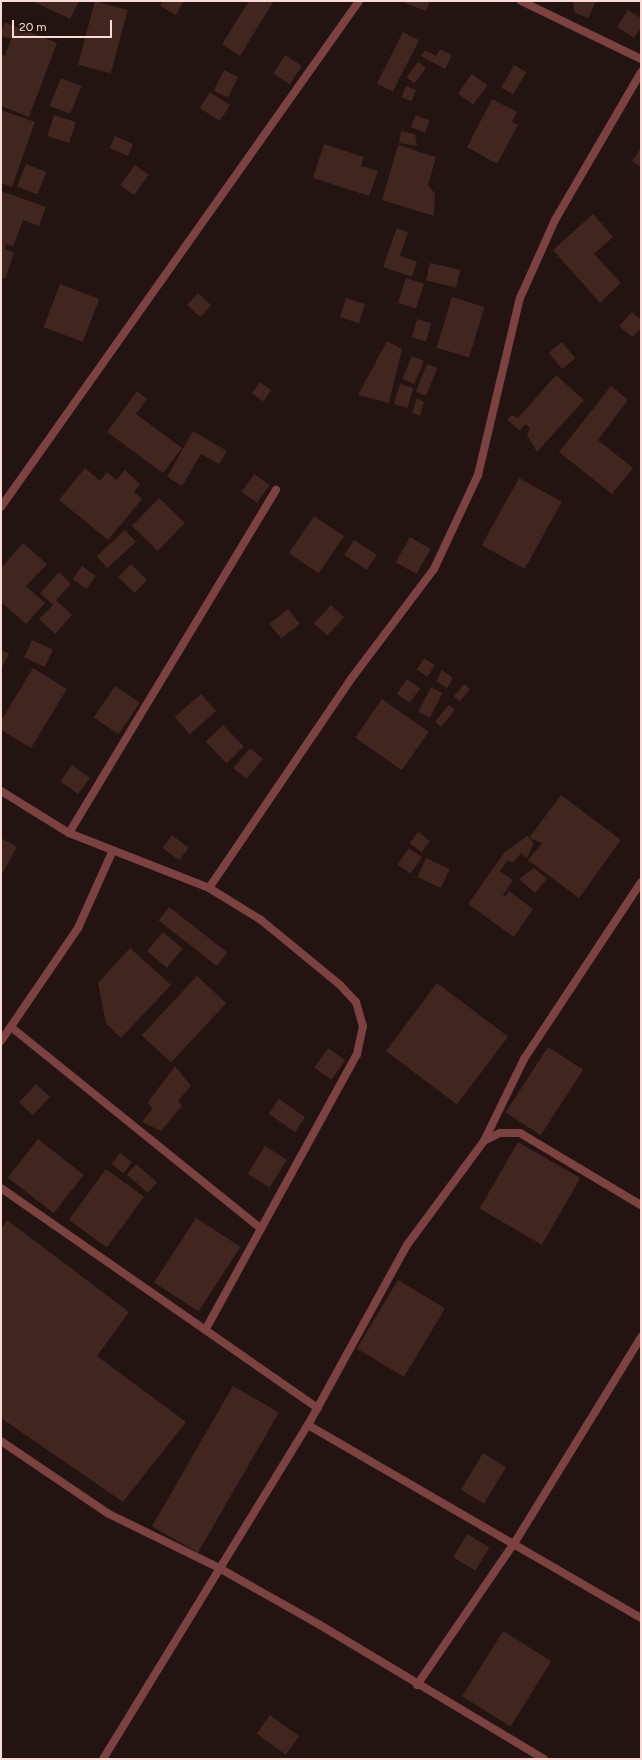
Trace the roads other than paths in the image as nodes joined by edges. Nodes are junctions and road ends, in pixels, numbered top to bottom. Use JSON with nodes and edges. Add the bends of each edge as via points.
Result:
{"nodes":[{"id":1,"x":359,"y":1,"type":"edge"},
{"id":2,"x":521,"y":1,"type":"edge"},
{"id":3,"x":641,"y":58,"type":"edge"},
{"id":4,"x":641,"y":72,"type":"edge"},
{"id":5,"x":276,"y":490,"type":"dead end"},
{"id":6,"x":1,"y":507,"type":"edge"},
{"id":7,"x":1,"y":790,"type":"edge"},
{"id":8,"x":69,"y":833,"type":"junction"},
{"id":9,"x":113,"y":850,"type":"junction"},
{"id":10,"x":641,"y":882,"type":"edge"},
{"id":11,"x":209,"y":888,"type":"junction"},
{"id":12,"x":11,"y":1027,"type":"junction"},
{"id":13,"x":1,"y":1041,"type":"edge"},
{"id":14,"x":484,"y":1141,"type":"junction"},
{"id":15,"x":1,"y":1188,"type":"edge"},
{"id":16,"x":641,"y":1205,"type":"edge"},
{"id":17,"x":261,"y":1229,"type":"junction"},
{"id":18,"x":205,"y":1330,"type":"junction"},
{"id":19,"x":641,"y":1337,"type":"edge"},
{"id":20,"x":318,"y":1408,"type":"junction"},
{"id":21,"x":308,"y":1425,"type":"junction"},
{"id":22,"x":1,"y":1441,"type":"edge"},
{"id":23,"x":515,"y":1542,"type":"junction"},
{"id":24,"x":219,"y":1568,"type":"junction"},
{"id":25,"x":641,"y":1618,"type":"edge"},
{"id":26,"x":417,"y":1686,"type":"junction"},
{"id":27,"x":103,"y":1759,"type":"edge"},
{"id":28,"x":544,"y":1759,"type":"edge"}],
"edges":[{"from":1,"to":6,"type":"street"},
{"from":2,"to":3,"type":"street"},
{"from":4,"to":11,"type":"street","via":[[555,220],[520,298],[478,475],[434,569],[351,679]]},
{"from":5,"to":8,"type":"street"},
{"from":7,"to":8,"type":"street"},
{"from":8,"to":9,"type":"street"},
{"from":9,"to":11,"type":"street"},
{"from":9,"to":12,"type":"street","via":[[78,928]]},
{"from":10,"to":14,"type":"street","via":[[524,1059]]},
{"from":11,"to":17,"type":"street","via":[[261,920],[340,985],[356,1002],[363,1026],[357,1054]]},
{"from":12,"to":13,"type":"street"},
{"from":12,"to":17,"type":"street"},
{"from":14,"to":16,"type":"street","via":[[500,1133],[520,1133]]},
{"from":14,"to":20,"type":"street","via":[[408,1245]]},
{"from":15,"to":18,"type":"street"},
{"from":17,"to":18,"type":"street"},
{"from":18,"to":20,"type":"street"},
{"from":19,"to":23,"type":"street"},
{"from":20,"to":21,"type":"street"},
{"from":21,"to":23,"type":"street"},
{"from":21,"to":24,"type":"street"},
{"from":22,"to":24,"type":"street","via":[[109,1514]]},
{"from":23,"to":25,"type":"street"},
{"from":23,"to":26,"type":"street"},
{"from":24,"to":26,"type":"street","via":[[320,1625]]},
{"from":24,"to":27,"type":"street"},
{"from":26,"to":28,"type":"street"}]}
